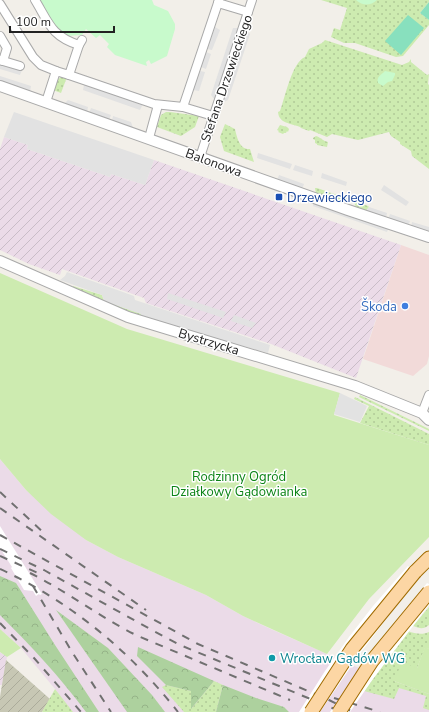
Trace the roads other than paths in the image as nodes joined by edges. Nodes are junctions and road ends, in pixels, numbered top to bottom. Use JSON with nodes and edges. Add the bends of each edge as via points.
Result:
{"nodes":[{"id":1,"x":35,"y":0,"type":"edge"},
{"id":2,"x":252,"y":0,"type":"edge"},
{"id":3,"x":218,"y":2,"type":"edge"},
{"id":4,"x":0,"y":4,"type":"edge"},
{"id":5,"x":248,"y":12,"type":"junction"},
{"id":6,"x":0,"y":36,"type":"edge"},
{"id":7,"x":2,"y":60,"type":"edge"},
{"id":8,"x":20,"y":66,"type":"dead end"},
{"id":9,"x":56,"y":71,"type":"junction"},
{"id":10,"x":69,"y":75,"type":"junction"},
{"id":11,"x":0,"y":86,"type":"edge"},
{"id":12,"x":46,"y":102,"type":"junction"},
{"id":13,"x":158,"y":105,"type":"junction"},
{"id":14,"x":183,"y":107,"type":"junction"},
{"id":15,"x":213,"y":116,"type":"junction"},
{"id":16,"x":149,"y":138,"type":"junction"},
{"id":17,"x":200,"y":157,"type":"junction"},
{"id":18,"x":429,"y":237,"type":"edge"},
{"id":19,"x":0,"y":261,"type":"edge"},
{"id":20,"x":429,"y":395,"type":"edge"},
{"id":21,"x":427,"y":415,"type":"edge"},
{"id":22,"x":429,"y":558,"type":"edge"},
{"id":23,"x":429,"y":592,"type":"edge"},
{"id":24,"x":311,"y":712,"type":"edge"},
{"id":25,"x":339,"y":712,"type":"edge"}],
"edges":[{"from":1,"to":10,"type":"street","via":[[56,34],[67,41],[80,42]]},
{"from":2,"to":5,"type":"street","name":"Stefana Drzewieckiego"},
{"from":3,"to":5,"type":"street"},
{"from":3,"to":14,"type":"street"},
{"from":4,"to":9,"type":"street","via":[[33,57],[41,65]]},
{"from":5,"to":15,"type":"street","name":"Stefana Drzewieckiego"},
{"from":6,"to":7,"type":"street","via":[[7,48]]},
{"from":7,"to":8,"type":"street"},
{"from":9,"to":10,"type":"street"},
{"from":9,"to":12,"type":"street"},
{"from":10,"to":13,"type":"street"},
{"from":11,"to":12,"type":"street","name":"Balonowa"},
{"from":12,"to":16,"type":"street","name":"Balonowa"},
{"from":13,"to":14,"type":"street"},
{"from":13,"to":16,"type":"street"},
{"from":14,"to":15,"type":"street"},
{"from":15,"to":17,"type":"street","name":"Stefana Drzewieckiego"},
{"from":16,"to":17,"type":"street","name":"Balonowa"},
{"from":17,"to":18,"type":"street","name":"Balonowa"},
{"from":19,"to":21,"type":"street","name":"Bystrzycka","via":[[128,317],[355,386]]},
{"from":20,"to":21,"type":"street"},
{"from":22,"to":24,"type":"main road","bridge":true,"via":[[352,649]]},
{"from":23,"to":25,"type":"main road","bridge":true,"via":[[372,661]]}]}
